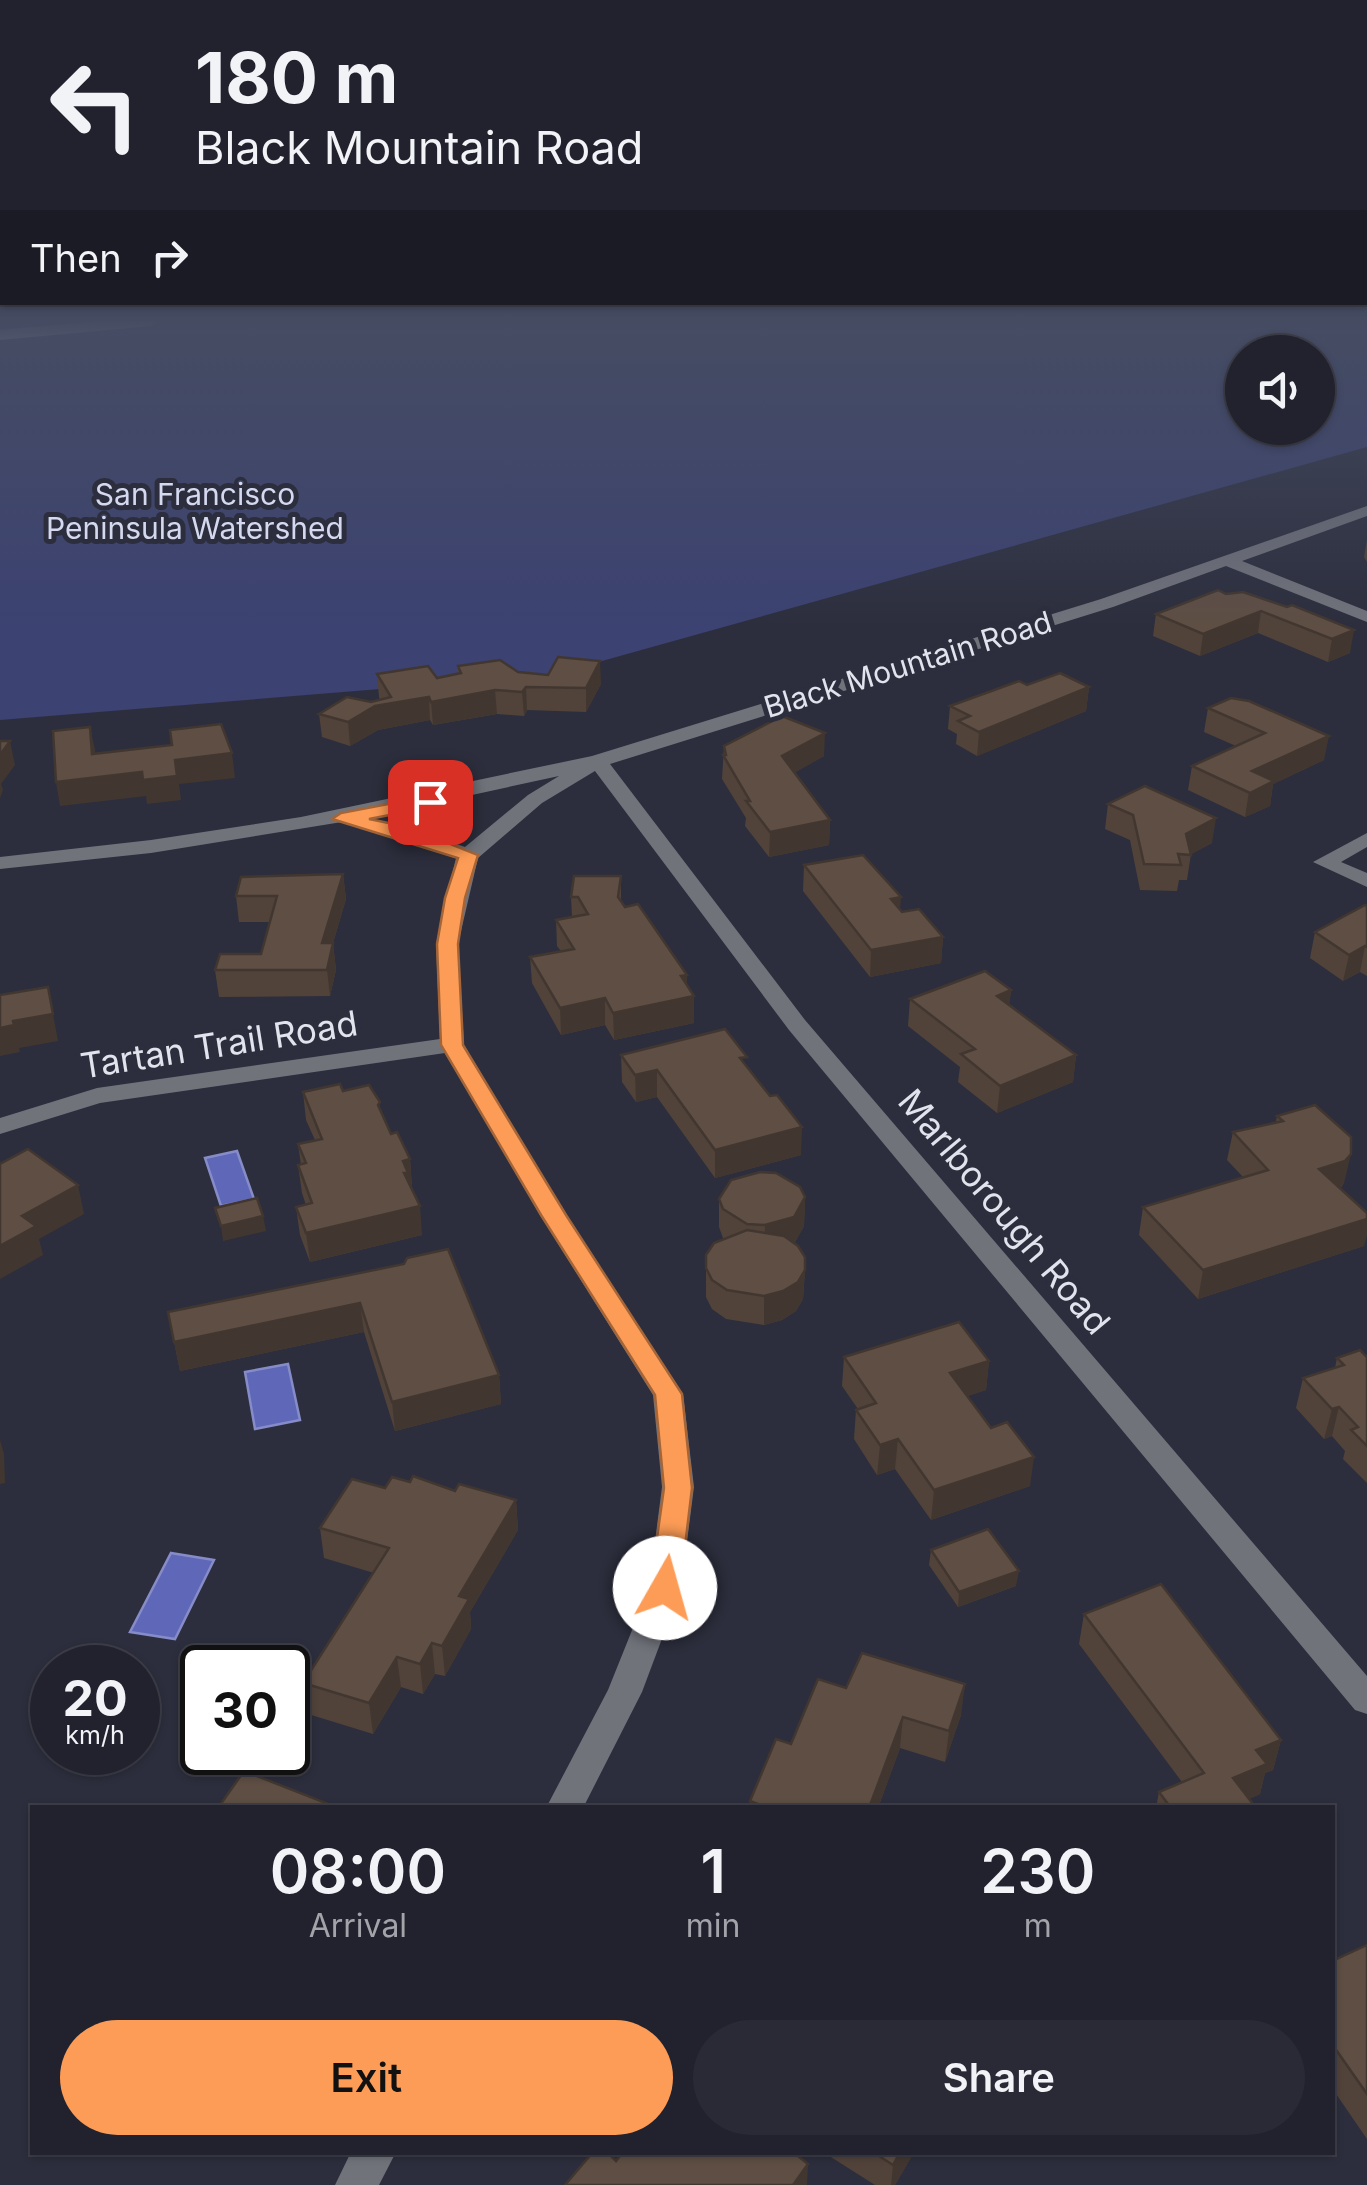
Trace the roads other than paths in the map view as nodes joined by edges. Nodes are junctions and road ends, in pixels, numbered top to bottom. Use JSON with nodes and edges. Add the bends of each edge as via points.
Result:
{"nodes":[{"id":1,"x":1367,"y":511,"type":"edge"},
{"id":2,"x":1225,"y":560,"type":"junction"},
{"id":3,"x":1367,"y":618,"type":"edge"},
{"id":4,"x":598,"y":761,"type":"junction"},
{"id":5,"x":341,"y":819,"type":"junction"},
{"id":6,"x":1367,"y":839,"type":"edge"},
{"id":7,"x":468,"y":855,"type":"junction"},
{"id":8,"x":0,"y":864,"type":"edge"},
{"id":9,"x":1367,"y":882,"type":"edge"},
{"id":10,"x":452,"y":1045,"type":"junction"},
{"id":11,"x":0,"y":1126,"type":"edge"},
{"id":12,"x":1367,"y":1700,"type":"edge"},
{"id":13,"x":566,"y":1805,"type":"edge"},
{"id":14,"x":373,"y":2155,"type":"edge"},
{"id":15,"x":356,"y":2185,"type":"edge"}],
"edges":[{"from":1,"to":2,"type":"street","name":"Black Mountain Road"},
{"from":2,"to":3,"type":"street"},
{"from":2,"to":4,"type":"street","name":"Black Mountain Road"},
{"from":4,"to":5,"type":"street"},
{"from":4,"to":7,"type":"street","name":"Black Mountain Road","via":[[535,799]]},
{"from":4,"to":12,"type":"street","name":"Marlborough Road","via":[[797,1026]]},
{"from":5,"to":7,"type":"street","via":[[402,831]]},
{"from":5,"to":8,"type":"street","via":[[136,852]]},
{"from":6,"to":9,"type":"street","via":[[1324,862]]},
{"from":7,"to":10,"type":"street","via":[[448,944]]},
{"from":10,"to":11,"type":"street","name":"Tartan Trail Road","via":[[97,1096]]},
{"from":10,"to":13,"type":"street","via":[[668,1394],[678,1488],[665,1588],[625,1692]]},
{"from":14,"to":15,"type":"street"}]}
